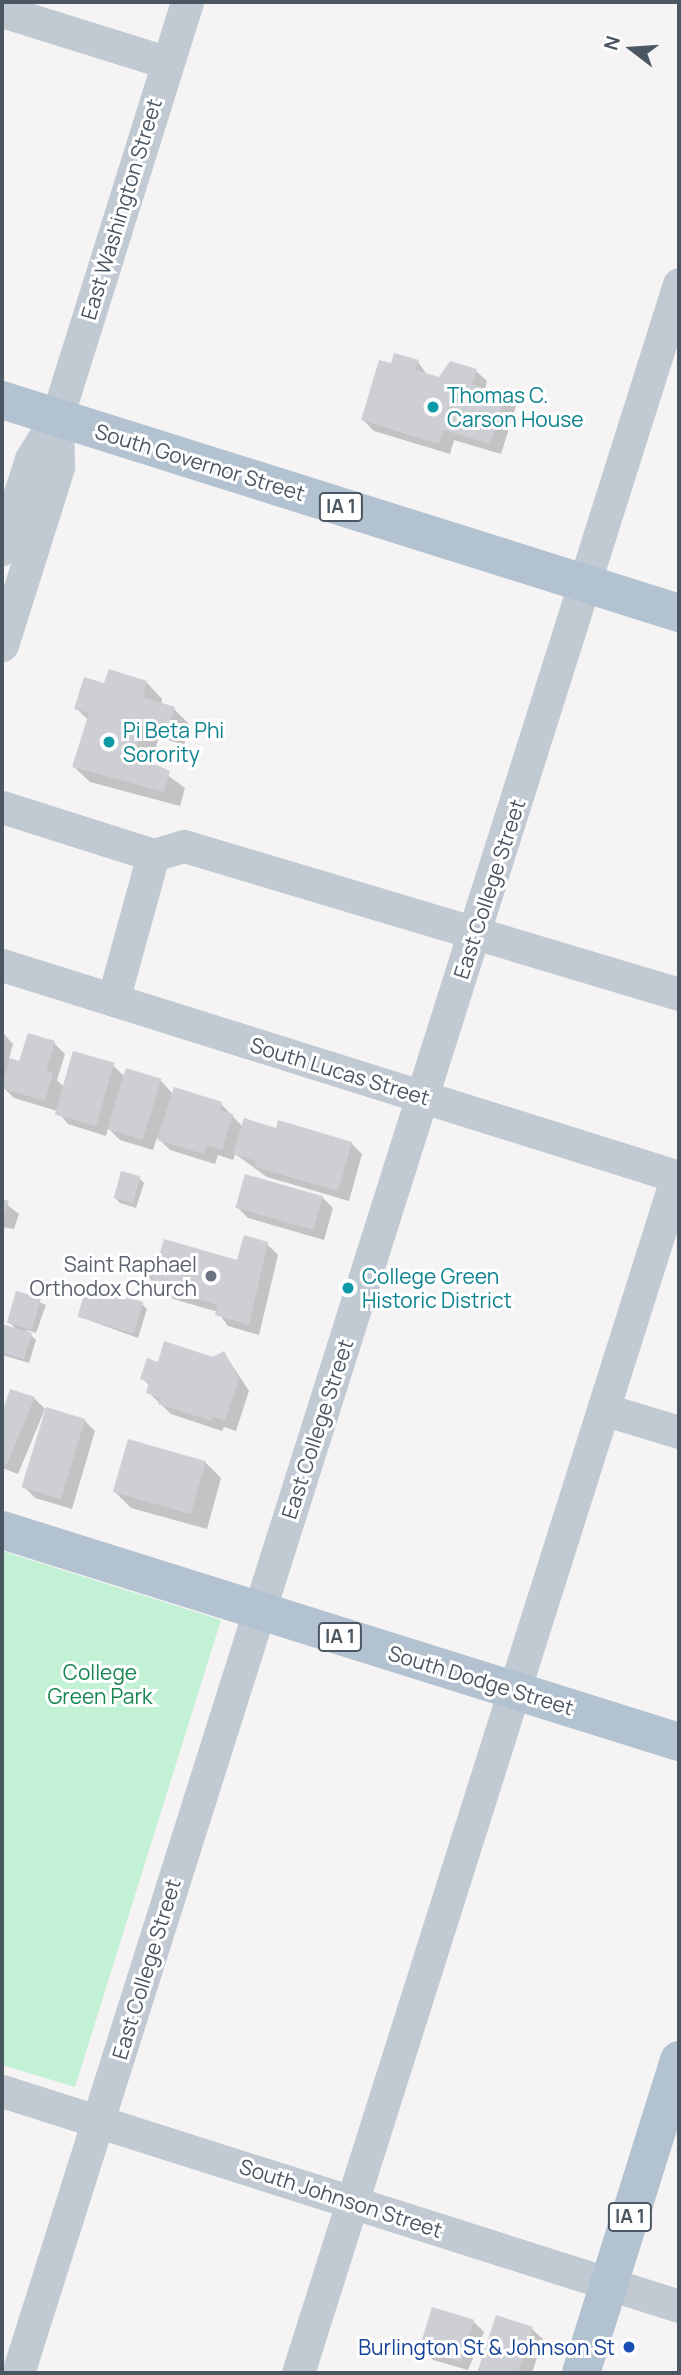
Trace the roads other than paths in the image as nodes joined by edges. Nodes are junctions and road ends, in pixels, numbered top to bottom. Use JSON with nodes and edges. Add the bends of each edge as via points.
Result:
{"nodes":[{"id":1,"x":187,"y":2,"type":"edge"},
{"id":2,"x":2,"y":11,"type":"edge"},
{"id":3,"x":166,"y":62,"type":"junction"},
{"id":4,"x":679,"y":285,"type":"edge"},
{"id":5,"x":2,"y":400,"type":"edge"},
{"id":6,"x":57,"y":417,"type":"junction"},
{"id":7,"x":2,"y":549,"type":"edge"},
{"id":8,"x":586,"y":584,"type":"junction"},
{"id":9,"x":679,"y":613,"type":"edge"},
{"id":10,"x":2,"y":645,"type":"edge"},
{"id":11,"x":2,"y":807,"type":"edge"},
{"id":12,"x":153,"y":855,"type":"junction"},
{"id":13,"x":474,"y":936,"type":"junction"},
{"id":14,"x":2,"y":965,"type":"edge"},
{"id":15,"x":679,"y":994,"type":"edge"},
{"id":16,"x":113,"y":1000,"type":"junction"},
{"id":17,"x":423,"y":1097,"type":"junction"},
{"id":18,"x":678,"y":1177,"type":"edge"},
{"id":19,"x":603,"y":1409,"type":"junction"},
{"id":20,"x":679,"y":1432,"type":"edge"},
{"id":21,"x":2,"y":1530,"type":"edge"},
{"id":22,"x":258,"y":1611,"type":"junction"},
{"id":23,"x":514,"y":1690,"type":"junction"},
{"id":24,"x":679,"y":1742,"type":"edge"},
{"id":25,"x":679,"y":2060,"type":"edge"},
{"id":26,"x":2,"y":2091,"type":"edge"},
{"id":27,"x":98,"y":2122,"type":"junction"},
{"id":28,"x":352,"y":2202,"type":"junction"},
{"id":29,"x":609,"y":2284,"type":"junction"},
{"id":30,"x":679,"y":2306,"type":"edge"},
{"id":31,"x":18,"y":2373,"type":"edge"},
{"id":32,"x":298,"y":2373,"type":"edge"},
{"id":33,"x":581,"y":2373,"type":"edge"}],
"edges":[{"from":1,"to":3,"type":"street","name":"East Washington Street"},
{"from":2,"to":3,"type":"street"},
{"from":3,"to":6,"type":"street","name":"East Washington Street"},
{"from":4,"to":8,"type":"street","name":"East College Street"},
{"from":5,"to":6,"type":"main road","name":"South Governor Street","number":"IA 1"},
{"from":6,"to":7,"type":"street","name":"East Washington Street","via":[[31,459]]},
{"from":6,"to":8,"type":"main road","name":"South Governor Street","number":"IA 1"},
{"from":6,"to":10,"type":"street","name":"East Washington Street","via":[[58,467]]},
{"from":8,"to":9,"type":"main road","name":"South Governor Street","number":"IA 1"},
{"from":8,"to":13,"type":"street","name":"East College Street"},
{"from":11,"to":12,"type":"street"},
{"from":12,"to":13,"type":"street","via":[[184,846]]},
{"from":12,"to":16,"type":"street"},
{"from":13,"to":15,"type":"street"},
{"from":13,"to":17,"type":"street","name":"East College Street"},
{"from":14,"to":16,"type":"street","name":"South Lucas Street"},
{"from":16,"to":17,"type":"street","name":"South Lucas Street"},
{"from":17,"to":18,"type":"street","name":"South Lucas Street"},
{"from":17,"to":22,"type":"street","name":"East College Street"},
{"from":18,"to":19,"type":"street"},
{"from":19,"to":20,"type":"street"},
{"from":19,"to":23,"type":"street"},
{"from":21,"to":22,"type":"main road","name":"South Dodge Street","number":"IA 1"},
{"from":22,"to":23,"type":"main road","name":"South Dodge Street","number":"IA 1"},
{"from":22,"to":27,"type":"street","name":"East College Street"},
{"from":23,"to":24,"type":"main road","name":"South Dodge Street","number":"IA 1"},
{"from":23,"to":28,"type":"street"},
{"from":25,"to":29,"type":"main road","number":"IA 1"},
{"from":26,"to":27,"type":"street","name":"South Johnson Street"},
{"from":27,"to":28,"type":"street","name":"South Johnson Street"},
{"from":27,"to":31,"type":"street","name":"East College Street"},
{"from":28,"to":29,"type":"street","name":"South Johnson Street"},
{"from":28,"to":32,"type":"street"},
{"from":29,"to":30,"type":"street","name":"South Johnson Street"},
{"from":29,"to":33,"type":"main road","number":"IA 1"}]}
